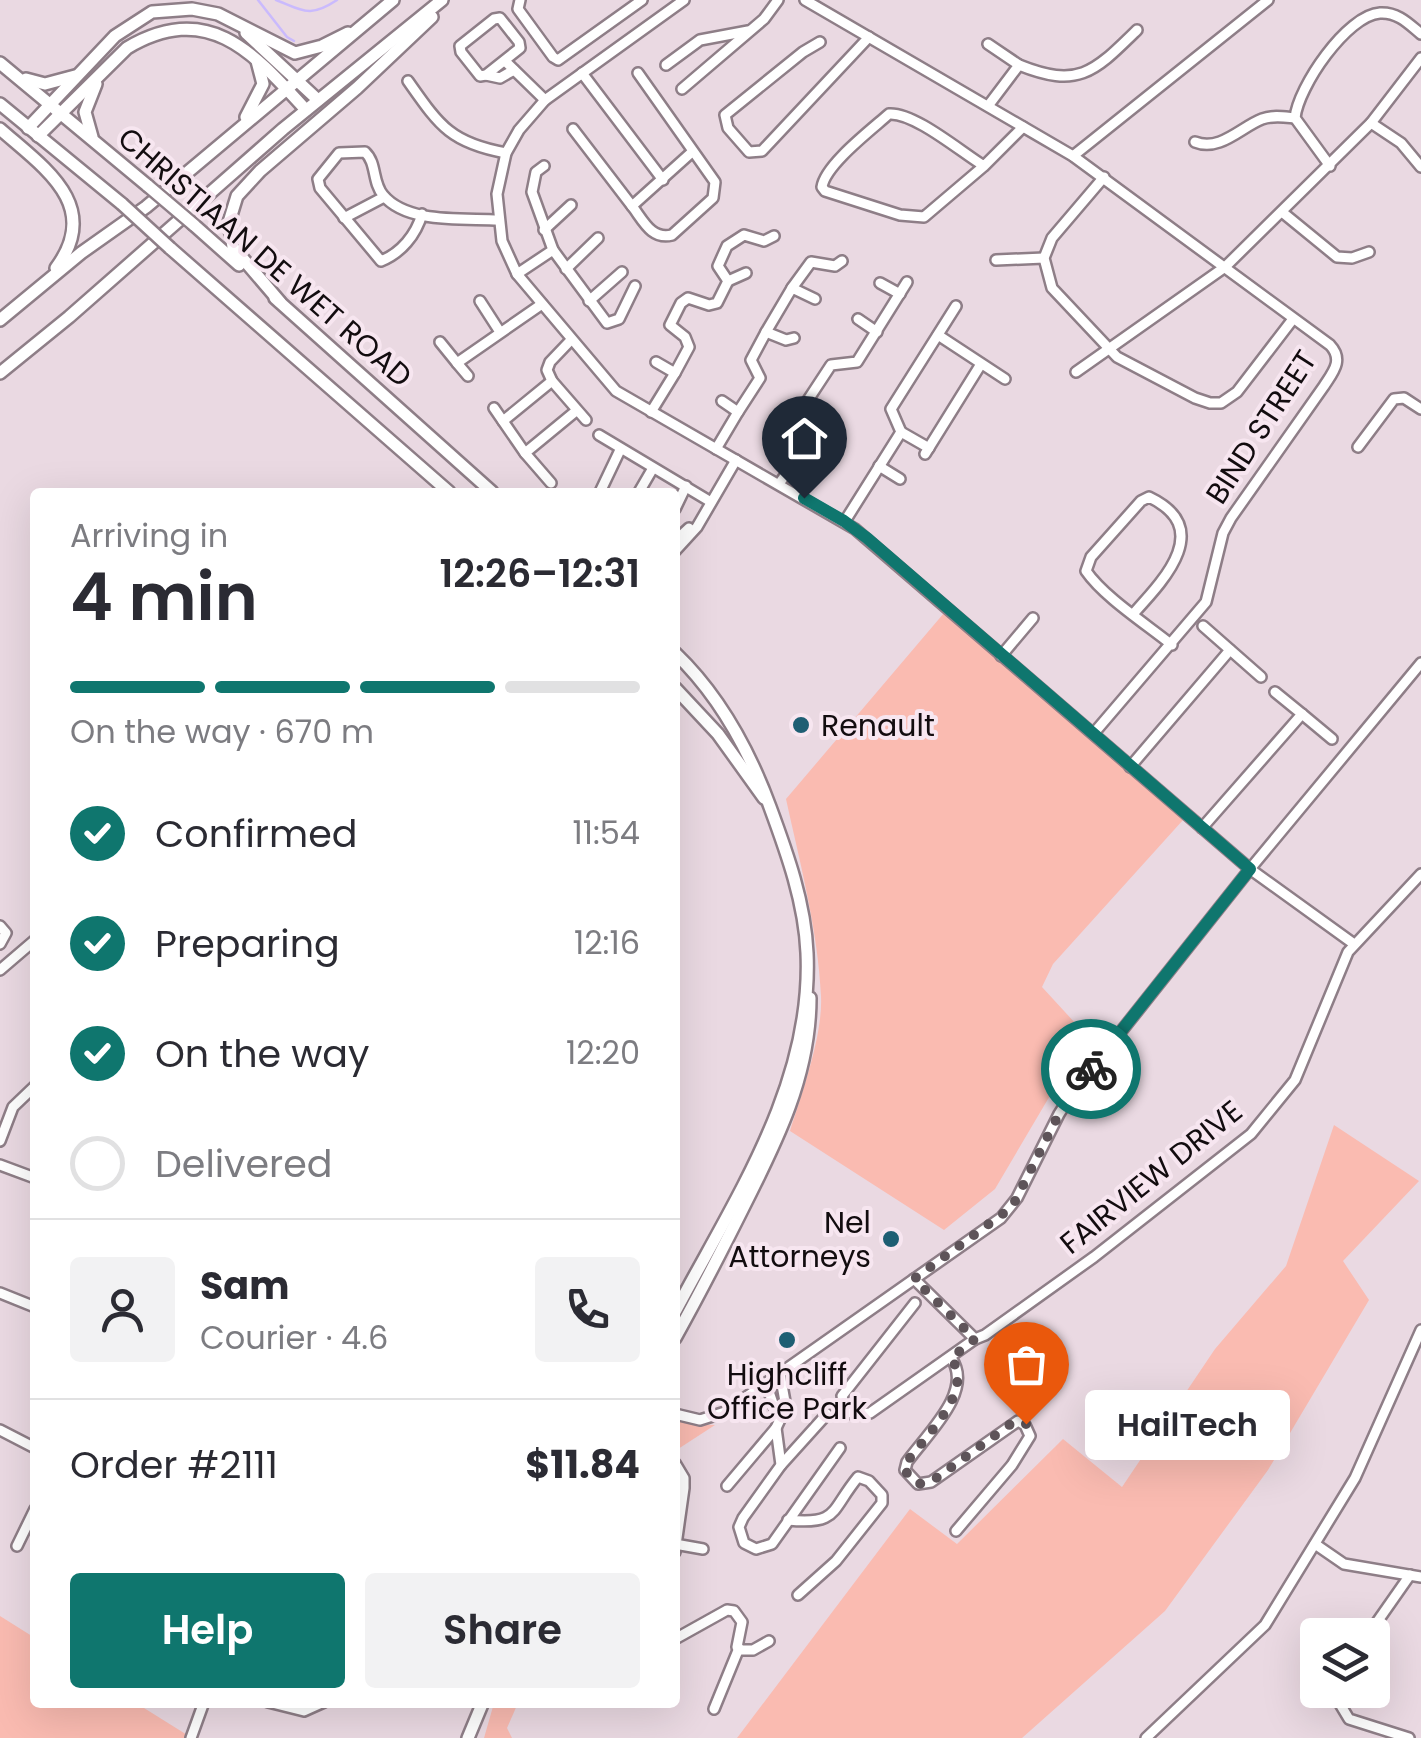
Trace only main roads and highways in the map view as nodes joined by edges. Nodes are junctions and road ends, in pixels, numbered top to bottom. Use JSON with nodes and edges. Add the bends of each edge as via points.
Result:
{"nodes":[{"id":1,"x":394,"y":0,"type":"edge"},
{"id":2,"x":446,"y":0,"type":"edge"},
{"id":3,"x":236,"y":23,"type":"junction"},
{"id":4,"x":365,"y":24,"type":"junction"},
{"id":5,"x":255,"y":57,"type":"junction"},
{"id":6,"x":0,"y":63,"type":"edge"},
{"id":7,"x":106,"y":68,"type":"junction"},
{"id":8,"x":79,"y":74,"type":"junction"},
{"id":9,"x":14,"y":75,"type":"junction"},
{"id":10,"x":298,"y":80,"type":"junction"},
{"id":11,"x":288,"y":90,"type":"junction"},
{"id":12,"x":318,"y":100,"type":"junction"},
{"id":13,"x":51,"y":102,"type":"junction"},
{"id":14,"x":0,"y":104,"type":"edge"},
{"id":15,"x":306,"y":110,"type":"junction"},
{"id":16,"x":62,"y":112,"type":"junction"},
{"id":17,"x":0,"y":129,"type":"edge"},
{"id":18,"x":33,"y":132,"type":"junction"},
{"id":19,"x":236,"y":132,"type":"junction"},
{"id":20,"x":92,"y":138,"type":"junction"},
{"id":21,"x":280,"y":302,"type":"junction"},
{"id":22,"x":16,"y":305,"type":"junction"},
{"id":23,"x":0,"y":320,"type":"edge"},
{"id":24,"x":0,"y":372,"type":"edge"},
{"id":25,"x":444,"y":488,"type":"edge"},
{"id":26,"x":488,"y":488,"type":"edge"},
{"id":27,"x":680,"y":659,"type":"edge"},
{"id":28,"x":680,"y":693,"type":"edge"},
{"id":29,"x":770,"y":805,"type":"junction"},
{"id":30,"x":807,"y":984,"type":"junction"},
{"id":31,"x":680,"y":1302,"type":"edge"},
{"id":32,"x":680,"y":1329,"type":"edge"},
{"id":33,"x":480,"y":1708,"type":"edge"},
{"id":34,"x":468,"y":1738,"type":"edge"}],
"edges":[{"from":1,"to":4,"type":"main road"},
{"from":2,"to":12,"type":"main road"},
{"from":2,"to":21,"type":"main road","via":[[237,196],[230,240]]},
{"from":3,"to":4,"type":"main road","via":[[300,53]]},
{"from":3,"to":8,"type":"main road","via":[[192,9],[152,12],[115,36]]},
{"from":3,"to":10,"type":"main road"},
{"from":4,"to":10,"type":"main road"},
{"from":5,"to":7,"type":"main road","via":[[209,26],[176,26],[144,37]]},
{"from":5,"to":11,"type":"main road"},
{"from":5,"to":19,"type":"main road","via":[[263,84]]},
{"from":6,"to":9,"type":"main road","name":"CHRISTIAAN DE WET ROAD"},
{"from":7,"to":16,"type":"main road"},
{"from":7,"to":20,"type":"main road","via":[[86,103]]},
{"from":8,"to":9,"type":"main road","via":[[45,84]]},
{"from":8,"to":13,"type":"main road"},
{"from":9,"to":13,"type":"main road","name":"CHRISTIAAN DE WET ROAD"},
{"from":10,"to":11,"type":"main road"},
{"from":10,"to":12,"type":"main road"},
{"from":11,"to":15,"type":"main road"},
{"from":11,"to":19,"type":"main road"},
{"from":12,"to":15,"type":"main road"},
{"from":13,"to":16,"type":"main road","name":"CHRISTIAAN DE WET ROAD"},
{"from":13,"to":18,"type":"main road"},
{"from":14,"to":18,"type":"main road","name":"CHRISTIAAN DE WET ROAD"},
{"from":15,"to":24,"type":"main road"},
{"from":16,"to":18,"type":"main road"},
{"from":16,"to":20,"type":"main road","name":"CHRISTIAAN DE WET ROAD"},
{"from":17,"to":22,"type":"main road","via":[[60,184],[74,218],[66,254]]},
{"from":18,"to":25,"type":"main road","name":"CHRISTIAAN DE WET ROAD","bridge":true},
{"from":19,"to":22,"type":"main road"},
{"from":20,"to":21,"type":"main road","name":"CHRISTIAAN DE WET ROAD","bridge":true},
{"from":21,"to":26,"type":"main road","name":"CHRISTIAAN DE WET ROAD"},
{"from":22,"to":23,"type":"main road"},
{"from":27,"to":29,"type":"main road","via":[[730,722]]},
{"from":28,"to":29,"type":"main road"},
{"from":29,"to":30,"type":"main road","via":[[800,903]]},
{"from":30,"to":31,"type":"main road","via":[[796,1056],[777,1116]]},
{"from":30,"to":32,"type":"main road","via":[[809,1027],[786,1118]]},
{"from":33,"to":34,"type":"main road"}]}
